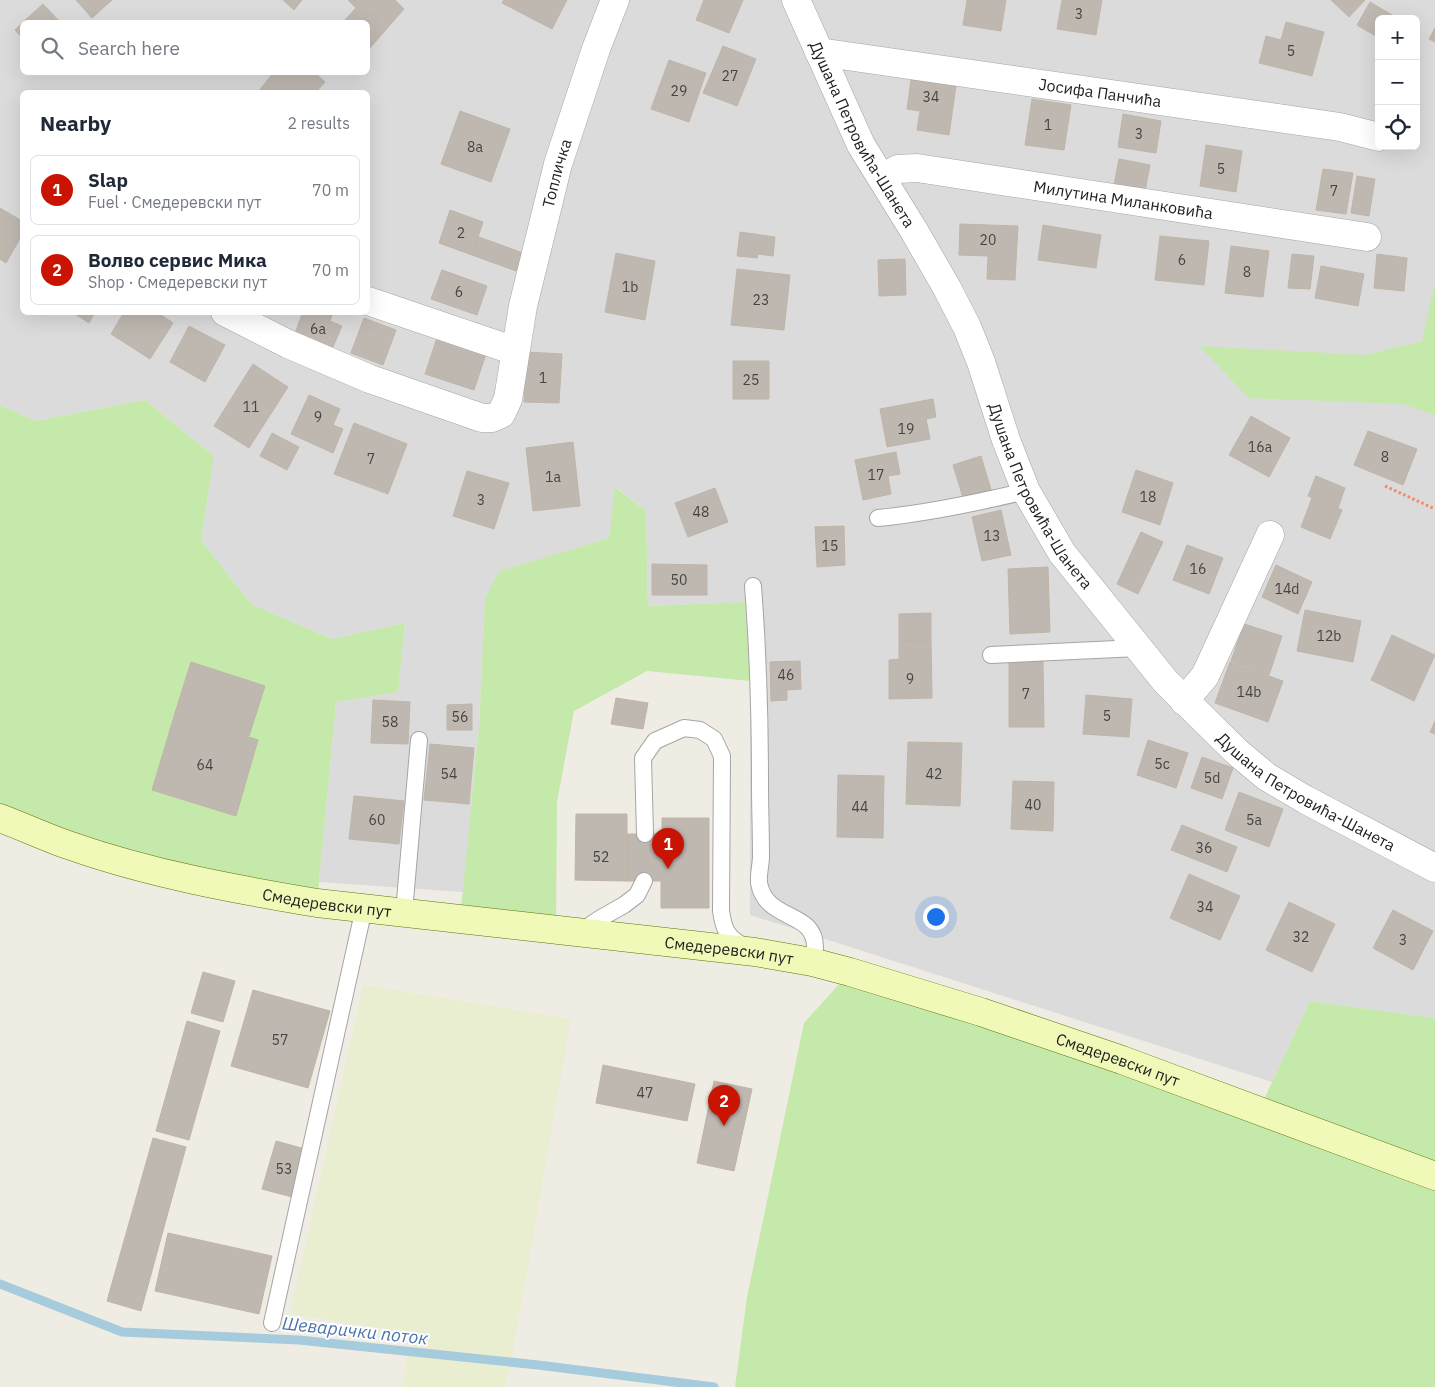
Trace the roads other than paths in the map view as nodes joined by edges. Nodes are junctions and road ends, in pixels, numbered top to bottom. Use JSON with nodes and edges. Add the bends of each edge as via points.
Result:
{"nodes":[{"id":1,"x":616,"y":0,"type":"edge"},
{"id":2,"x":796,"y":0,"type":"edge"},
{"id":3,"x":819,"y":52,"type":"junction"},
{"id":4,"x":1375,"y":136,"type":"edge"},
{"id":5,"x":882,"y":178,"type":"junction"},
{"id":6,"x":1367,"y":237,"type":"dead end"},
{"id":7,"x":370,"y":302,"type":"edge"},
{"id":8,"x":231,"y":315,"type":"edge"},
{"id":9,"x":515,"y":351,"type":"junction"},
{"id":10,"x":1026,"y":490,"type":"junction"},
{"id":11,"x":878,"y":518,"type":"dead end"},
{"id":12,"x":1270,"y":535,"type":"dead end"},
{"id":13,"x":753,"y":586,"type":"dead end"},
{"id":14,"x":1138,"y":648,"type":"junction"},
{"id":15,"x":991,"y":655,"type":"dead end"},
{"id":16,"x":1184,"y":701,"type":"junction"},
{"id":17,"x":419,"y":740,"type":"dead end"},
{"id":18,"x":0,"y":818,"type":"edge"},
{"id":19,"x":645,"y":834,"type":"dead end"},
{"id":20,"x":1435,"y":868,"type":"edge"},
{"id":21,"x":644,"y":881,"type":"dead end"},
{"id":22,"x":364,"y":908,"type":"junction"},
{"id":23,"x":404,"y":912,"type":"junction"},
{"id":24,"x":580,"y":932,"type":"junction"},
{"id":25,"x":756,"y":952,"type":"junction"},
{"id":26,"x":812,"y":962,"type":"junction"},
{"id":27,"x":1435,"y":1176,"type":"edge"},
{"id":28,"x":272,"y":1323,"type":"dead end"}],
"edges":[{"from":1,"to":9,"type":"street","name":"Топличка","via":[[596,49],[558,164]]},
{"from":2,"to":3,"type":"street","name":"Душана Петровића-Шанета"},
{"from":3,"to":4,"type":"street","name":"Јосифа Панчића","via":[[1340,127]]},
{"from":3,"to":5,"type":"street","name":"Душана Петровића-Шанета","via":[[861,145]]},
{"from":5,"to":6,"type":"street","name":"Милутина Миланковића","via":[[898,169],[917,168]]},
{"from":5,"to":10,"type":"street","name":"Душана Петровића-Шанета","via":[[967,327]]},
{"from":7,"to":9,"type":"street"},
{"from":8,"to":9,"type":"street","name":"Топличка","via":[[370,379],[482,418],[501,414],[505,407]]},
{"from":10,"to":11,"type":"lane","via":[[923,514]]},
{"from":10,"to":14,"type":"street","name":"Душана Петровића-Шанета","via":[[1062,553]]},
{"from":12,"to":16,"type":"street","via":[[1205,676]]},
{"from":13,"to":26,"type":"lane","via":[[760,744],[759,881],[763,897],[772,907],[803,922],[812,934],[815,947]]},
{"from":14,"to":15,"type":"lane"},
{"from":14,"to":16,"type":"street","name":"Душана Петровића-Шанета"},
{"from":16,"to":20,"type":"street","name":"Душана Петровића-Шанета","via":[[1267,777]]},
{"from":17,"to":23,"type":"lane"},
{"from":18,"to":22,"type":"main road","name":"Смедеревски пут","via":[[71,846],[197,882]]},
{"from":19,"to":25,"type":"lane","via":[[643,758],[655,741],[684,728],[700,730],[714,739],[722,756],[716,858],[723,924],[730,939]]},
{"from":21,"to":24,"type":"lane","via":[[637,895]]},
{"from":22,"to":23,"type":"main road","name":"Смедеревски пут"},
{"from":22,"to":28,"type":"lane"},
{"from":23,"to":24,"type":"main road","name":"Смедеревски пут"},
{"from":24,"to":25,"type":"main road","name":"Смедеревски пут"},
{"from":25,"to":26,"type":"main road","name":"Смедеревски пут"},
{"from":26,"to":27,"type":"main road","name":"Смедеревски пут","via":[[981,1012],[1112,1056]]}]}
